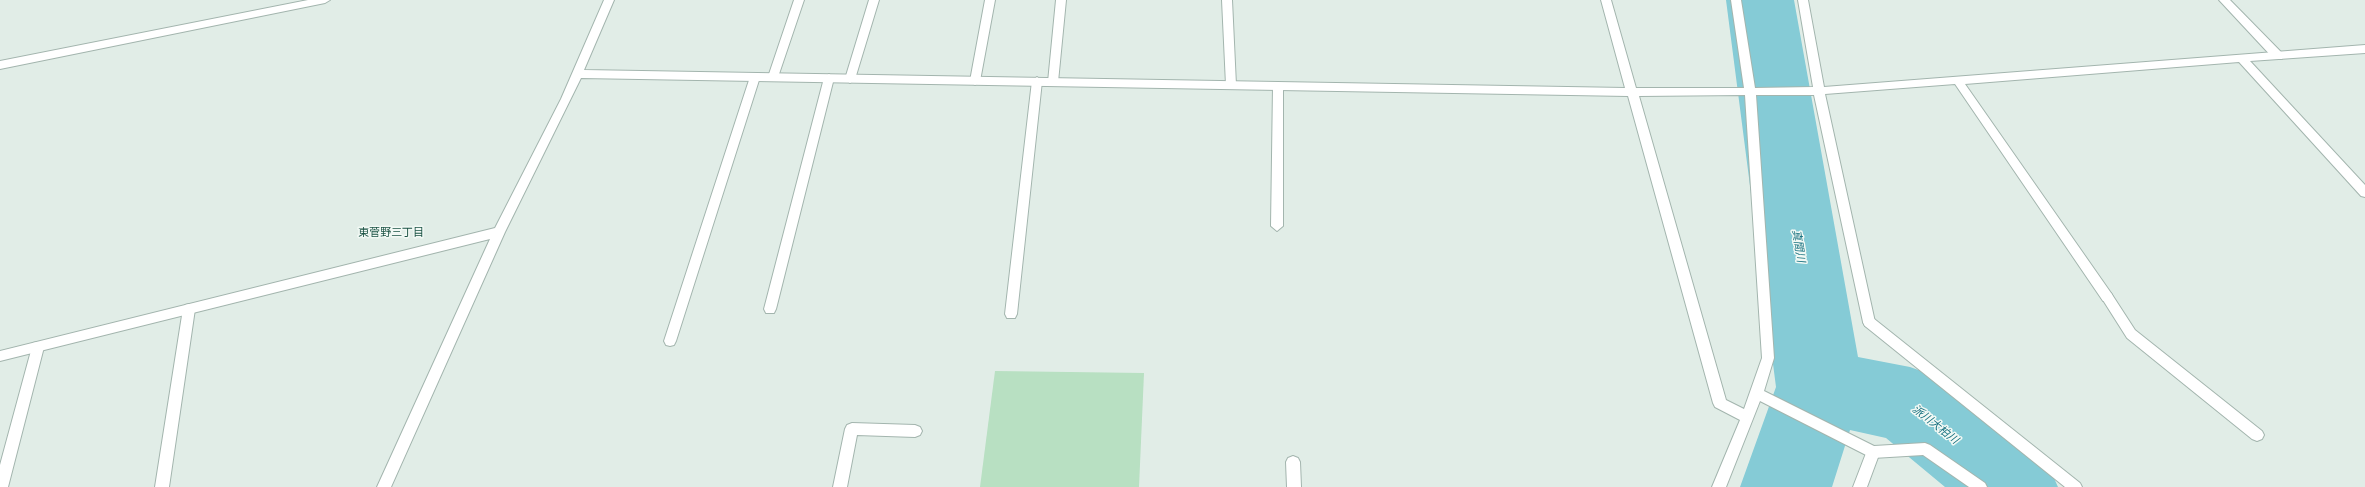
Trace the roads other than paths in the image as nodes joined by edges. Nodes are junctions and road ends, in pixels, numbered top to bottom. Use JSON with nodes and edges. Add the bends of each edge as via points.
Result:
{"nodes":[{"id":1,"x":325,"y":0,"type":"edge"},
{"id":2,"x":609,"y":0,"type":"edge"},
{"id":3,"x":799,"y":0,"type":"edge"},
{"id":4,"x":874,"y":0,"type":"edge"},
{"id":5,"x":990,"y":0,"type":"edge"},
{"id":6,"x":1061,"y":0,"type":"edge"},
{"id":7,"x":1227,"y":0,"type":"edge"},
{"id":8,"x":1606,"y":0,"type":"edge"},
{"id":9,"x":1736,"y":0,"type":"edge"},
{"id":10,"x":1803,"y":0,"type":"edge"},
{"id":11,"x":2224,"y":0,"type":"edge"},
{"id":12,"x":2365,"y":49,"type":"edge"},
{"id":13,"x":2278,"y":56,"type":"junction"},
{"id":14,"x":2242,"y":59,"type":"junction"},
{"id":15,"x":0,"y":65,"type":"edge"},
{"id":16,"x":577,"y":74,"type":"junction"},
{"id":17,"x":755,"y":77,"type":"junction"},
{"id":18,"x":774,"y":77,"type":"junction"},
{"id":19,"x":829,"y":78,"type":"junction"},
{"id":20,"x":850,"y":79,"type":"junction"},
{"id":21,"x":974,"y":81,"type":"junction"},
{"id":22,"x":1037,"y":81,"type":"junction"},
{"id":23,"x":1958,"y":81,"type":"junction"},
{"id":24,"x":1053,"y":82,"type":"junction"},
{"id":25,"x":1231,"y":85,"type":"junction"},
{"id":26,"x":1278,"y":86,"type":"junction"},
{"id":27,"x":1819,"y":91,"type":"junction"},
{"id":28,"x":1631,"y":92,"type":"junction"},
{"id":29,"x":1750,"y":92,"type":"junction"},
{"id":30,"x":2365,"y":193,"type":"edge"},
{"id":31,"x":1277,"y":226,"type":"dead end"},
{"id":32,"x":498,"y":232,"type":"junction"},
{"id":33,"x":189,"y":309,"type":"junction"},
{"id":34,"x":770,"y":309,"type":"dead end"},
{"id":35,"x":1011,"y":314,"type":"dead end"},
{"id":36,"x":670,"y":341,"type":"dead end"},
{"id":37,"x":38,"y":347,"type":"junction"},
{"id":38,"x":0,"y":356,"type":"edge"},
{"id":39,"x":1758,"y":394,"type":"junction"},
{"id":40,"x":1748,"y":418,"type":"junction"},
{"id":41,"x":914,"y":431,"type":"dead end"},
{"id":42,"x":2257,"y":435,"type":"dead end"},
{"id":43,"x":1873,"y":452,"type":"junction"},
{"id":44,"x":1293,"y":462,"type":"dead end"},
{"id":45,"x":1,"y":487,"type":"edge"},
{"id":46,"x":162,"y":487,"type":"edge"},
{"id":47,"x":384,"y":487,"type":"edge"},
{"id":48,"x":840,"y":487,"type":"edge"},
{"id":49,"x":1294,"y":487,"type":"edge"},
{"id":50,"x":1719,"y":487,"type":"edge"},
{"id":51,"x":1860,"y":487,"type":"edge"},
{"id":52,"x":1980,"y":487,"type":"edge"},
{"id":53,"x":2075,"y":487,"type":"edge"}],
"edges":[{"from":1,"to":15,"type":"street"},
{"from":2,"to":16,"type":"street"},
{"from":3,"to":18,"type":"street"},
{"from":4,"to":20,"type":"street"},
{"from":5,"to":21,"type":"street"},
{"from":6,"to":24,"type":"street"},
{"from":7,"to":25,"type":"street"},
{"from":8,"to":28,"type":"street"},
{"from":9,"to":29,"type":"street"},
{"from":10,"to":27,"type":"street"},
{"from":11,"to":13,"type":"street"},
{"from":12,"to":13,"type":"street"},
{"from":13,"to":14,"type":"street"},
{"from":14,"to":23,"type":"street"},
{"from":14,"to":30,"type":"street"},
{"from":16,"to":17,"type":"street"},
{"from":16,"to":32,"type":"street"},
{"from":17,"to":18,"type":"street"},
{"from":17,"to":36,"type":"street"},
{"from":18,"to":19,"type":"street"},
{"from":19,"to":20,"type":"street"},
{"from":19,"to":34,"type":"street"},
{"from":20,"to":21,"type":"street"},
{"from":21,"to":22,"type":"street"},
{"from":22,"to":24,"type":"street"},
{"from":22,"to":35,"type":"street"},
{"from":23,"to":27,"type":"street"},
{"from":23,"to":42,"type":"street","via":[[2131,334]]},
{"from":24,"to":25,"type":"street"},
{"from":25,"to":26,"type":"street"},
{"from":26,"to":28,"type":"street"},
{"from":26,"to":31,"type":"street"},
{"from":27,"to":29,"type":"street"},
{"from":27,"to":53,"type":"street","via":[[1869,322]]},
{"from":28,"to":29,"type":"street"},
{"from":28,"to":40,"type":"street","via":[[1720,403]]},
{"from":29,"to":39,"type":"street","via":[[1768,358]]},
{"from":32,"to":33,"type":"street"},
{"from":32,"to":47,"type":"street"},
{"from":33,"to":37,"type":"street"},
{"from":33,"to":46,"type":"street"},
{"from":37,"to":38,"type":"street"},
{"from":37,"to":45,"type":"street"},
{"from":39,"to":40,"type":"street"},
{"from":39,"to":43,"type":"street"},
{"from":40,"to":50,"type":"street"},
{"from":41,"to":48,"type":"street","via":[[852,429]]},
{"from":43,"to":51,"type":"street"},
{"from":43,"to":52,"type":"street","via":[[1925,449]]},
{"from":44,"to":49,"type":"street"}]}
